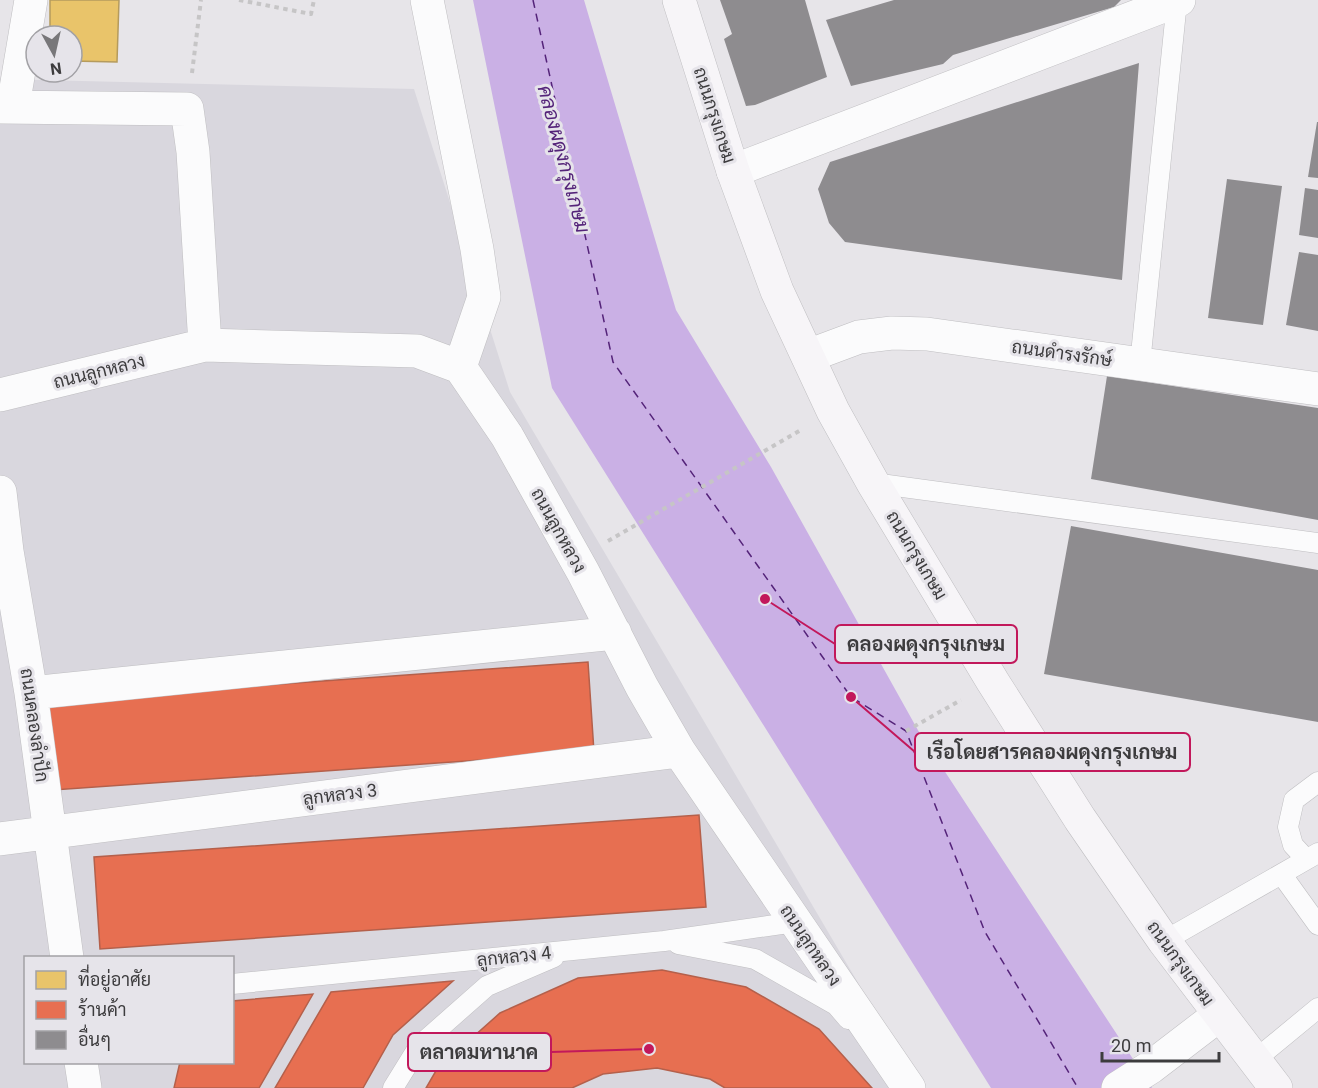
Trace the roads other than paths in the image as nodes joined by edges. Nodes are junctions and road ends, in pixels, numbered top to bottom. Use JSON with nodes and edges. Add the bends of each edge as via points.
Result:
{"nodes":[{"id":1,"x":31,"y":0,"type":"edge"},
{"id":2,"x":427,"y":0,"type":"edge"},
{"id":3,"x":679,"y":0,"type":"edge"},
{"id":4,"x":1178,"y":1,"type":"edge"},
{"id":5,"x":6,"y":106,"type":"edge"},
{"id":6,"x":733,"y":171,"type":"junction"},
{"id":7,"x":204,"y":345,"type":"junction"},
{"id":8,"x":808,"y":356,"type":"junction"},
{"id":9,"x":1140,"y":364,"type":"junction"},
{"id":10,"x":460,"y":367,"type":"junction"},
{"id":11,"x":1318,"y":389,"type":"edge"},
{"id":12,"x":0,"y":395,"type":"edge"},
{"id":13,"x":873,"y":483,"type":"junction"},
{"id":14,"x":0,"y":492,"type":"edge"},
{"id":15,"x":1318,"y":543,"type":"edge"},
{"id":16,"x":3,"y":551,"type":"edge"},
{"id":17,"x":615,"y":633,"type":"junction"},
{"id":18,"x":31,"y":693,"type":"junction"},
{"id":19,"x":679,"y":751,"type":"junction"},
{"id":20,"x":1318,"y":782,"type":"edge"},
{"id":21,"x":50,"y":832,"type":"junction"},
{"id":22,"x":0,"y":839,"type":"edge"},
{"id":23,"x":1312,"y":856,"type":"edge"},
{"id":24,"x":1282,"y":875,"type":"junction"},
{"id":25,"x":795,"y":922,"type":"junction"},
{"id":26,"x":1318,"y":925,"type":"edge"},
{"id":27,"x":664,"y":941,"type":"junction"},
{"id":28,"x":1164,"y":941,"type":"junction"},
{"id":29,"x":570,"y":950,"type":"junction"},
{"id":30,"x":67,"y":956,"type":"edge"},
{"id":31,"x":234,"y":984,"type":"edge"},
{"id":32,"x":1318,"y":1008,"type":"edge"},
{"id":33,"x":1219,"y":1015,"type":"junction"},
{"id":34,"x":1255,"y":1060,"type":"junction"},
{"id":35,"x":81,"y":1064,"type":"edge"},
{"id":36,"x":904,"y":1083,"type":"edge"},
{"id":37,"x":85,"y":1088,"type":"edge"},
{"id":38,"x":393,"y":1088,"type":"edge"},
{"id":39,"x":1118,"y":1088,"type":"edge"},
{"id":40,"x":1276,"y":1088,"type":"edge"}],
"edges":[{"from":1,"to":5,"type":"street"},
{"from":2,"to":10,"type":"street","via":[[484,297]]},
{"from":3,"to":6,"type":"main road","name":"ถนนกรุงเกษม"},
{"from":4,"to":6,"type":"street"},
{"from":4,"to":9,"type":"lane"},
{"from":5,"to":7,"type":"street","via":[[187,109]]},
{"from":6,"to":8,"type":"main road","name":"ถนนกรุงเกษม","via":[[777,291]]},
{"from":7,"to":10,"type":"street","name":"ถนนลูกหลวง","via":[[417,351]]},
{"from":7,"to":12,"type":"street","name":"ถนนลูกหลวง"},
{"from":8,"to":9,"type":"street","name":"ถนนดำรงรักษ์","via":[[858,337],[892,333]]},
{"from":8,"to":13,"type":"main road","name":"ถนนกรุงเกษม"},
{"from":9,"to":11,"type":"street","name":"ถนนดำรงรักษ์"},
{"from":10,"to":17,"type":"street","name":"ถนนลูกหลวง","via":[[507,436]]},
{"from":13,"to":15,"type":"lane"},
{"from":13,"to":28,"type":"main road","name":"ถนนกรุงเกษม","via":[[1080,819]]},
{"from":14,"to":16,"type":"street","name":"ถนนคลองลำปัก"},
{"from":16,"to":18,"type":"street","name":"ถนนคลองลำปัก"},
{"from":17,"to":18,"type":"street"},
{"from":17,"to":19,"type":"street","name":"ถนนลูกหลวง"},
{"from":18,"to":21,"type":"street","name":"ถนนคลองลำปัก"},
{"from":19,"to":21,"type":"street","name":"ลูกหลวง 3"},
{"from":19,"to":25,"type":"street","name":"ถนนลูกหลวง"},
{"from":20,"to":23,"type":"lane","via":[[1294,800],[1288,826],[1293,845]]},
{"from":21,"to":22,"type":"street","name":"ลูกหลวง 3"},
{"from":21,"to":30,"type":"street","name":"ถนนคลองลำปัก"},
{"from":23,"to":24,"type":"lane"},
{"from":24,"to":26,"type":"lane"},
{"from":24,"to":28,"type":"lane"},
{"from":25,"to":27,"type":"lane","name":"ลูกหลวง 4"},
{"from":25,"to":36,"type":"street","name":"ถนนลูกหลวง"},
{"from":27,"to":29,"type":"lane","name":"ลูกหลวง 4"},
{"from":27,"to":36,"type":"lane","via":[[755,959],[836,1005]]},
{"from":28,"to":33,"type":"main road","name":"ถนนกรุงเกษม"},
{"from":29,"to":31,"type":"lane","name":"ลูกหลวง 4"},
{"from":29,"to":38,"type":"lane","via":[[487,987],[419,1046]]},
{"from":32,"to":34,"type":"lane"},
{"from":33,"to":34,"type":"main road","name":"ถนนกรุงเกษม"},
{"from":33,"to":39,"type":"street"},
{"from":34,"to":40,"type":"main road","name":"ถนนกรุงเกษม"},
{"from":35,"to":37,"type":"street"}]}
